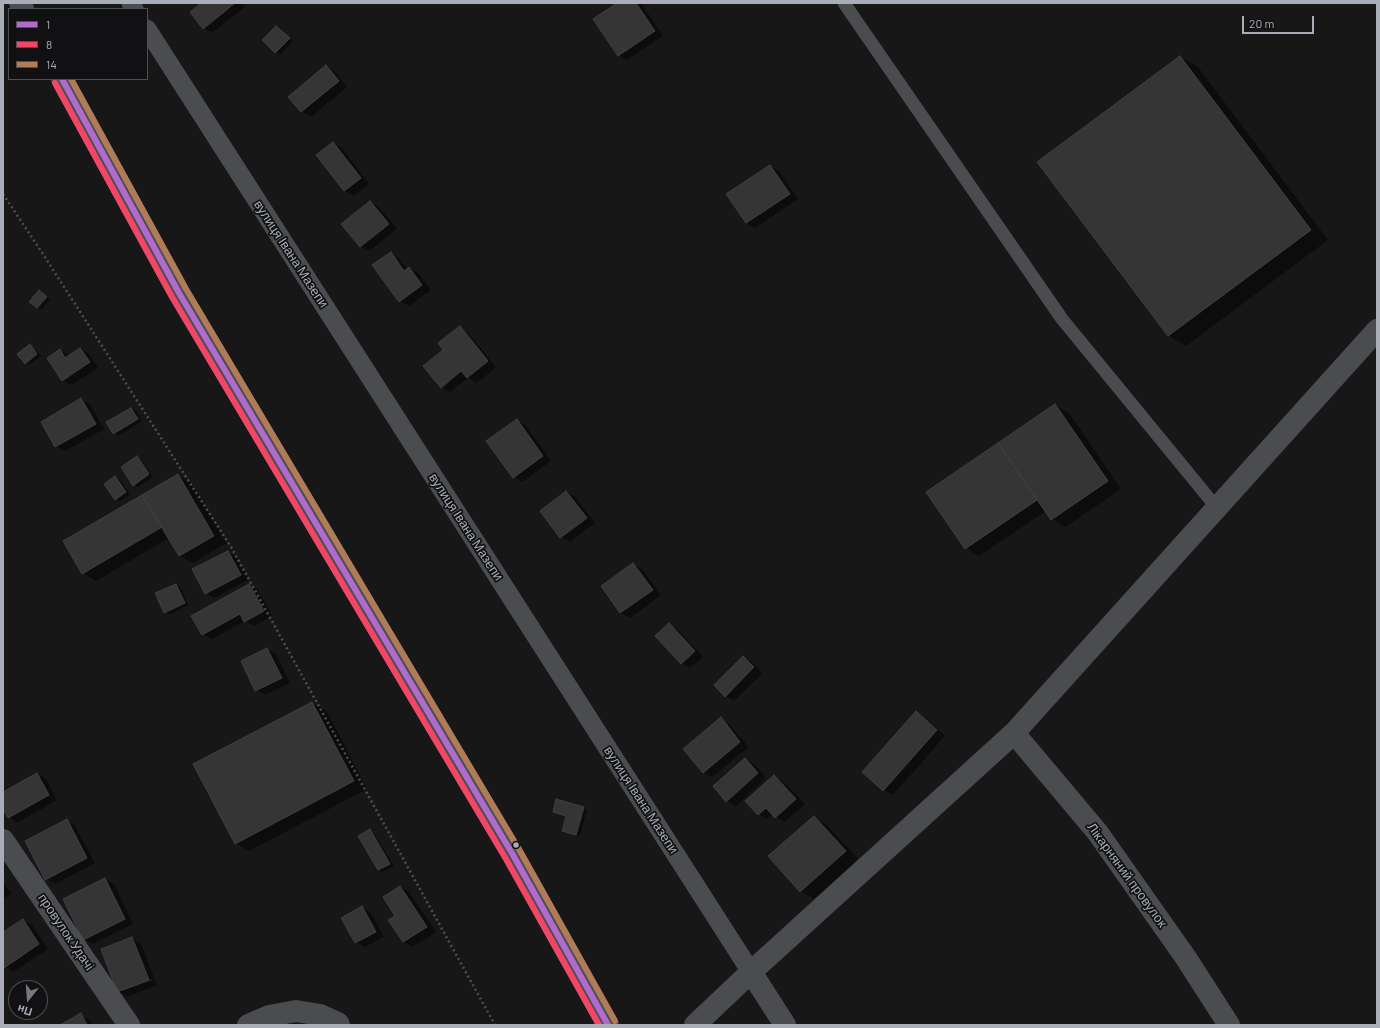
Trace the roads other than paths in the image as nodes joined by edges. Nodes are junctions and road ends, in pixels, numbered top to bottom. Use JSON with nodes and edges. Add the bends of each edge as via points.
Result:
{"nodes":[{"id":1,"x":844,"y":3,"type":"edge"},
{"id":2,"x":148,"y":31,"type":"edge"},
{"id":3,"x":63,"y":80,"type":"edge"},
{"id":4,"x":1377,"y":330,"type":"edge"},
{"id":5,"x":1217,"y":508,"type":"junction"},
{"id":6,"x":1014,"y":733,"type":"junction"},
{"id":7,"x":3,"y":840,"type":"edge"},
{"id":8,"x":751,"y":972,"type":"junction"},
{"id":9,"x":129,"y":1025,"type":"edge"},
{"id":10,"x":248,"y":1025,"type":"edge"},
{"id":11,"x":339,"y":1025,"type":"edge"},
{"id":12,"x":608,"y":1025,"type":"edge"},
{"id":13,"x":695,"y":1025,"type":"edge"},
{"id":14,"x":785,"y":1025,"type":"edge"},
{"id":15,"x":1229,"y":1025,"type":"edge"}],
"edges":[{"from":1,"to":5,"type":"lane","via":[[1062,319]]},
{"from":2,"to":8,"type":"street","name":"вулиця Івана Мазепи"},
{"from":3,"to":12,"type":"highway","via":[[179,293],[513,855]]},
{"from":4,"to":5,"type":"street"},
{"from":5,"to":6,"type":"street"},
{"from":6,"to":8,"type":"street"},
{"from":6,"to":15,"type":"street","name":"Лікарняний провулок","via":[[1098,833],[1186,958]]},
{"from":7,"to":9,"type":"street","name":"провулок Удачі"},
{"from":8,"to":13,"type":"street"},
{"from":8,"to":14,"type":"street","name":"вулиця Івана Мазепи"},
{"from":10,"to":11,"type":"street","via":[[269,1016],[296,1011],[320,1015]]}]}
